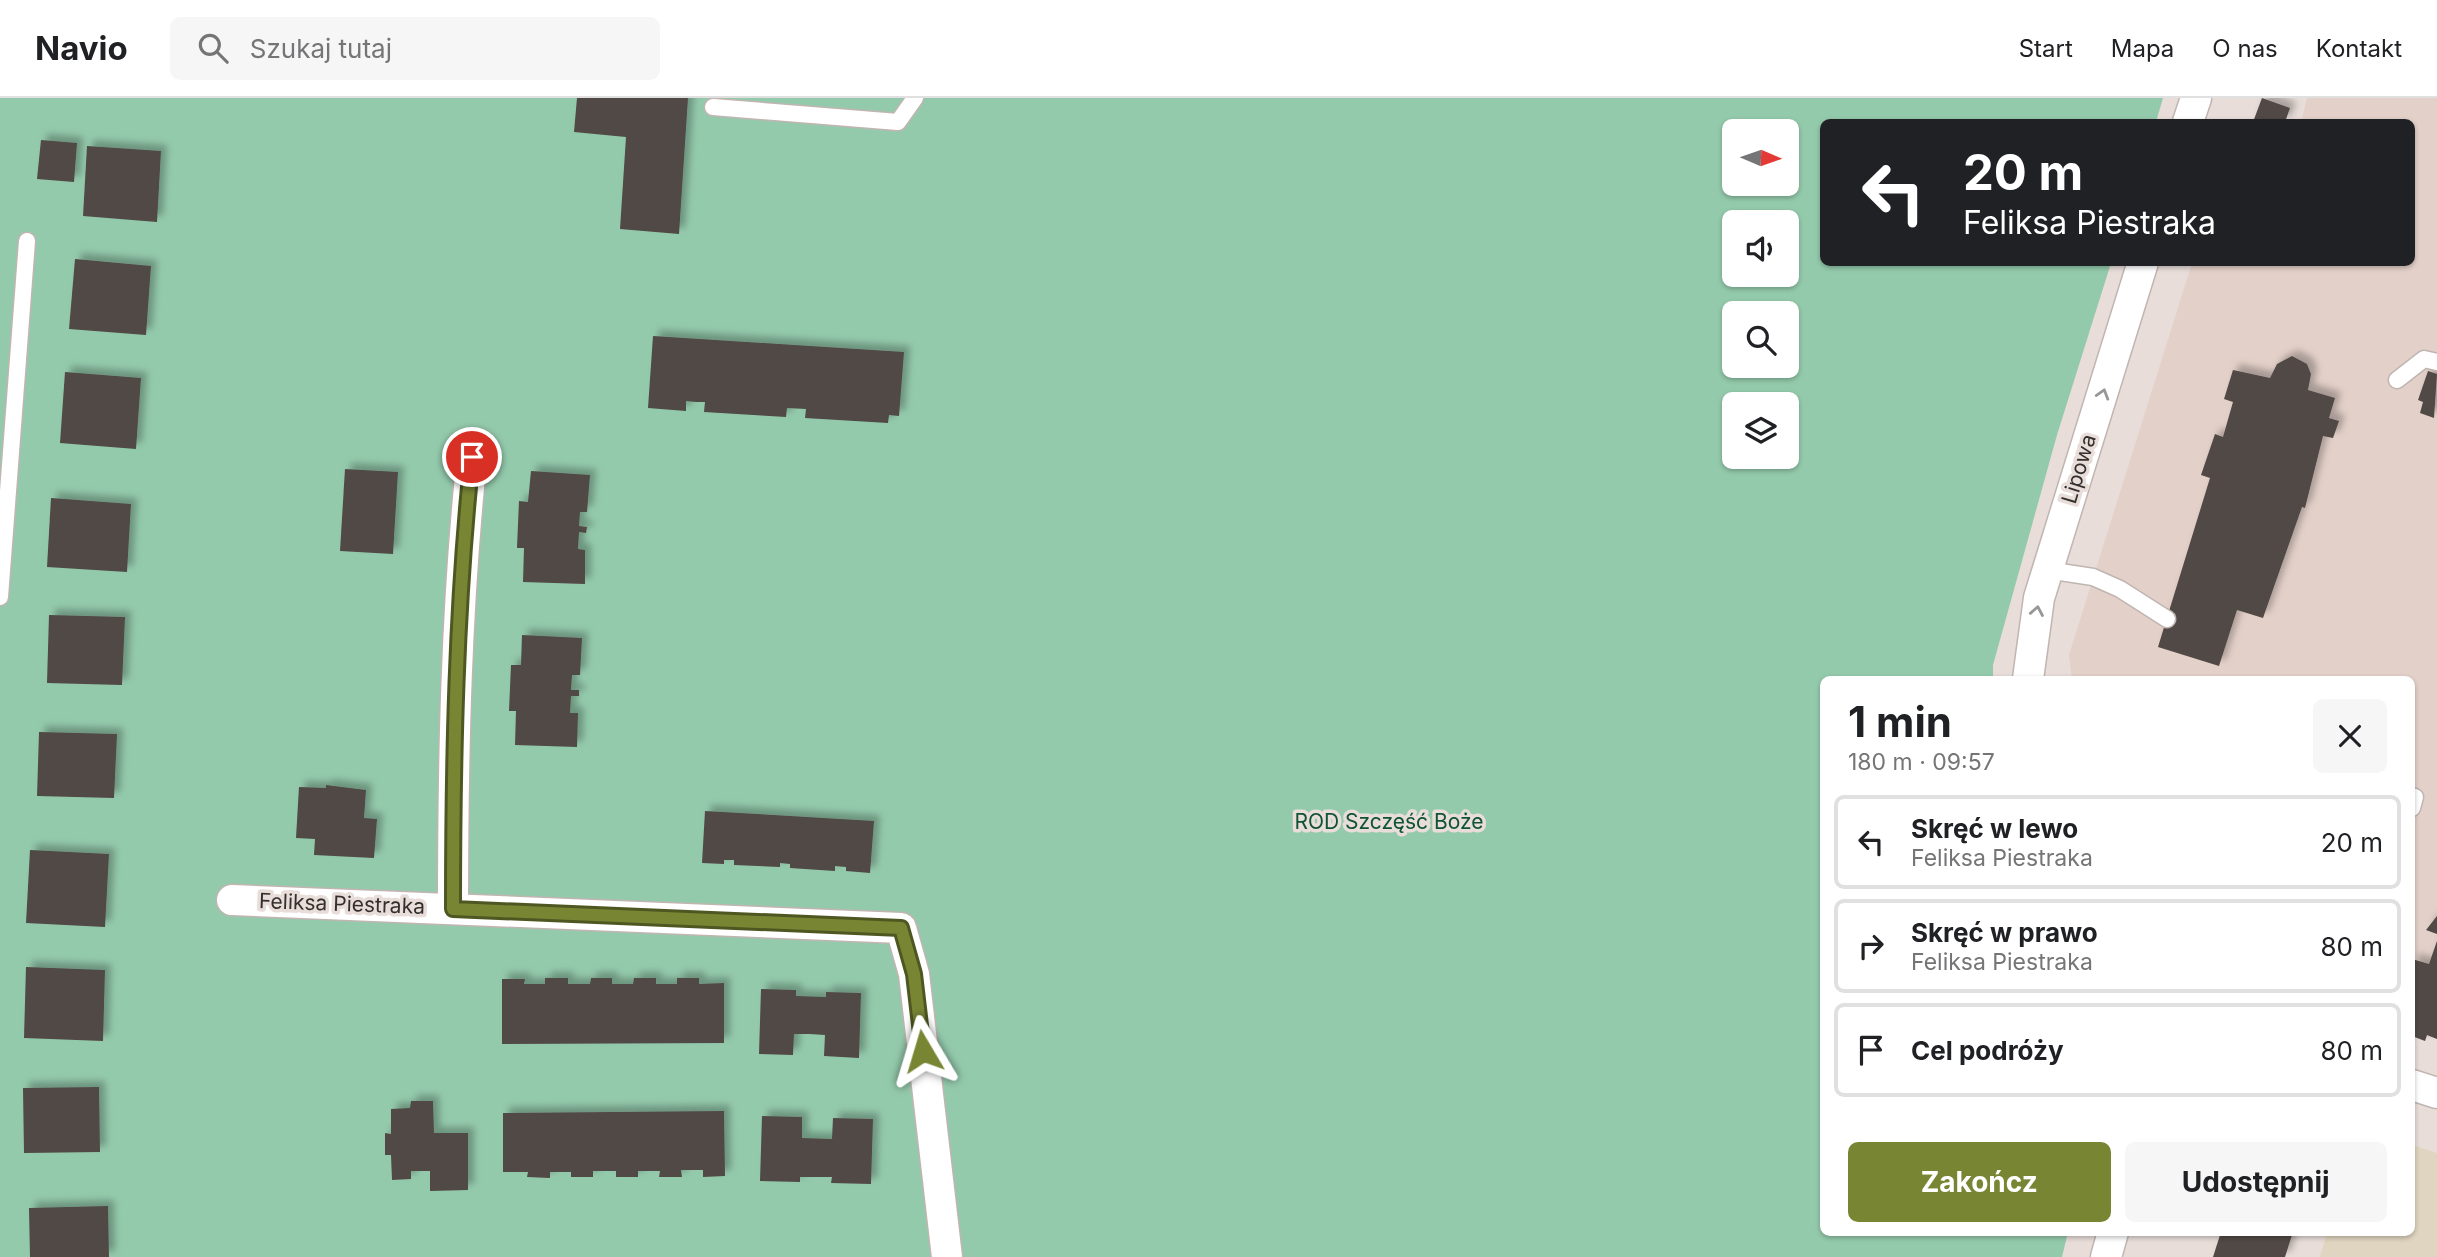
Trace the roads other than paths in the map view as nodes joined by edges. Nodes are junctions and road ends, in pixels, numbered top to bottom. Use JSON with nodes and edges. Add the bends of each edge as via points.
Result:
{"nodes":[{"id":1,"x":915,"y":98,"type":"edge"},
{"id":2,"x":2196,"y":98,"type":"edge"},
{"id":3,"x":713,"y":107,"type":"dead end"},
{"id":4,"x":2189,"y":119,"type":"edge"},
{"id":5,"x":27,"y":241,"type":"dead end"},
{"id":6,"x":2142,"y":266,"type":"edge"},
{"id":7,"x":2437,"y":362,"type":"edge"},
{"id":8,"x":2397,"y":380,"type":"dead end"},
{"id":9,"x":472,"y":457,"type":"dead end"},
{"id":10,"x":2047,"y":570,"type":"junction"},
{"id":11,"x":0,"y":597,"type":"edge"},
{"id":12,"x":2167,"y":619,"type":"dead end"},
{"id":13,"x":2028,"y":676,"type":"edge"},
{"id":14,"x":232,"y":900,"type":"dead end"},
{"id":15,"x":453,"y":909,"type":"junction"},
{"id":16,"x":2415,"y":1087,"type":"edge"},
{"id":17,"x":2437,"y":1093,"type":"edge"},
{"id":18,"x":2112,"y":1236,"type":"edge"},
{"id":19,"x":947,"y":1257,"type":"edge"},
{"id":20,"x":2106,"y":1257,"type":"edge"}],
"edges":[{"from":1,"to":3,"type":"lane","via":[[898,122]]},
{"from":2,"to":4,"type":"street"},
{"from":5,"to":11,"type":"lane"},
{"from":10,"to":6,"type":"street","name":"Lipowa","one_way":true},
{"from":7,"to":8,"type":"lane","via":[[2424,359]]},
{"from":9,"to":15,"type":"street","name":"Feliksa Piestraka","via":[[453,723]]},
{"from":10,"to":12,"type":"lane","via":[[2093,577]]},
{"from":13,"to":10,"type":"street","name":"Lipowa","one_way":true},
{"from":14,"to":15,"type":"street","name":"Feliksa Piestraka"},
{"from":15,"to":19,"type":"street","name":"Feliksa Piestraka","via":[[901,928],[914,974]]},
{"from":16,"to":17,"type":"street"},
{"from":18,"to":20,"type":"street"}]}
